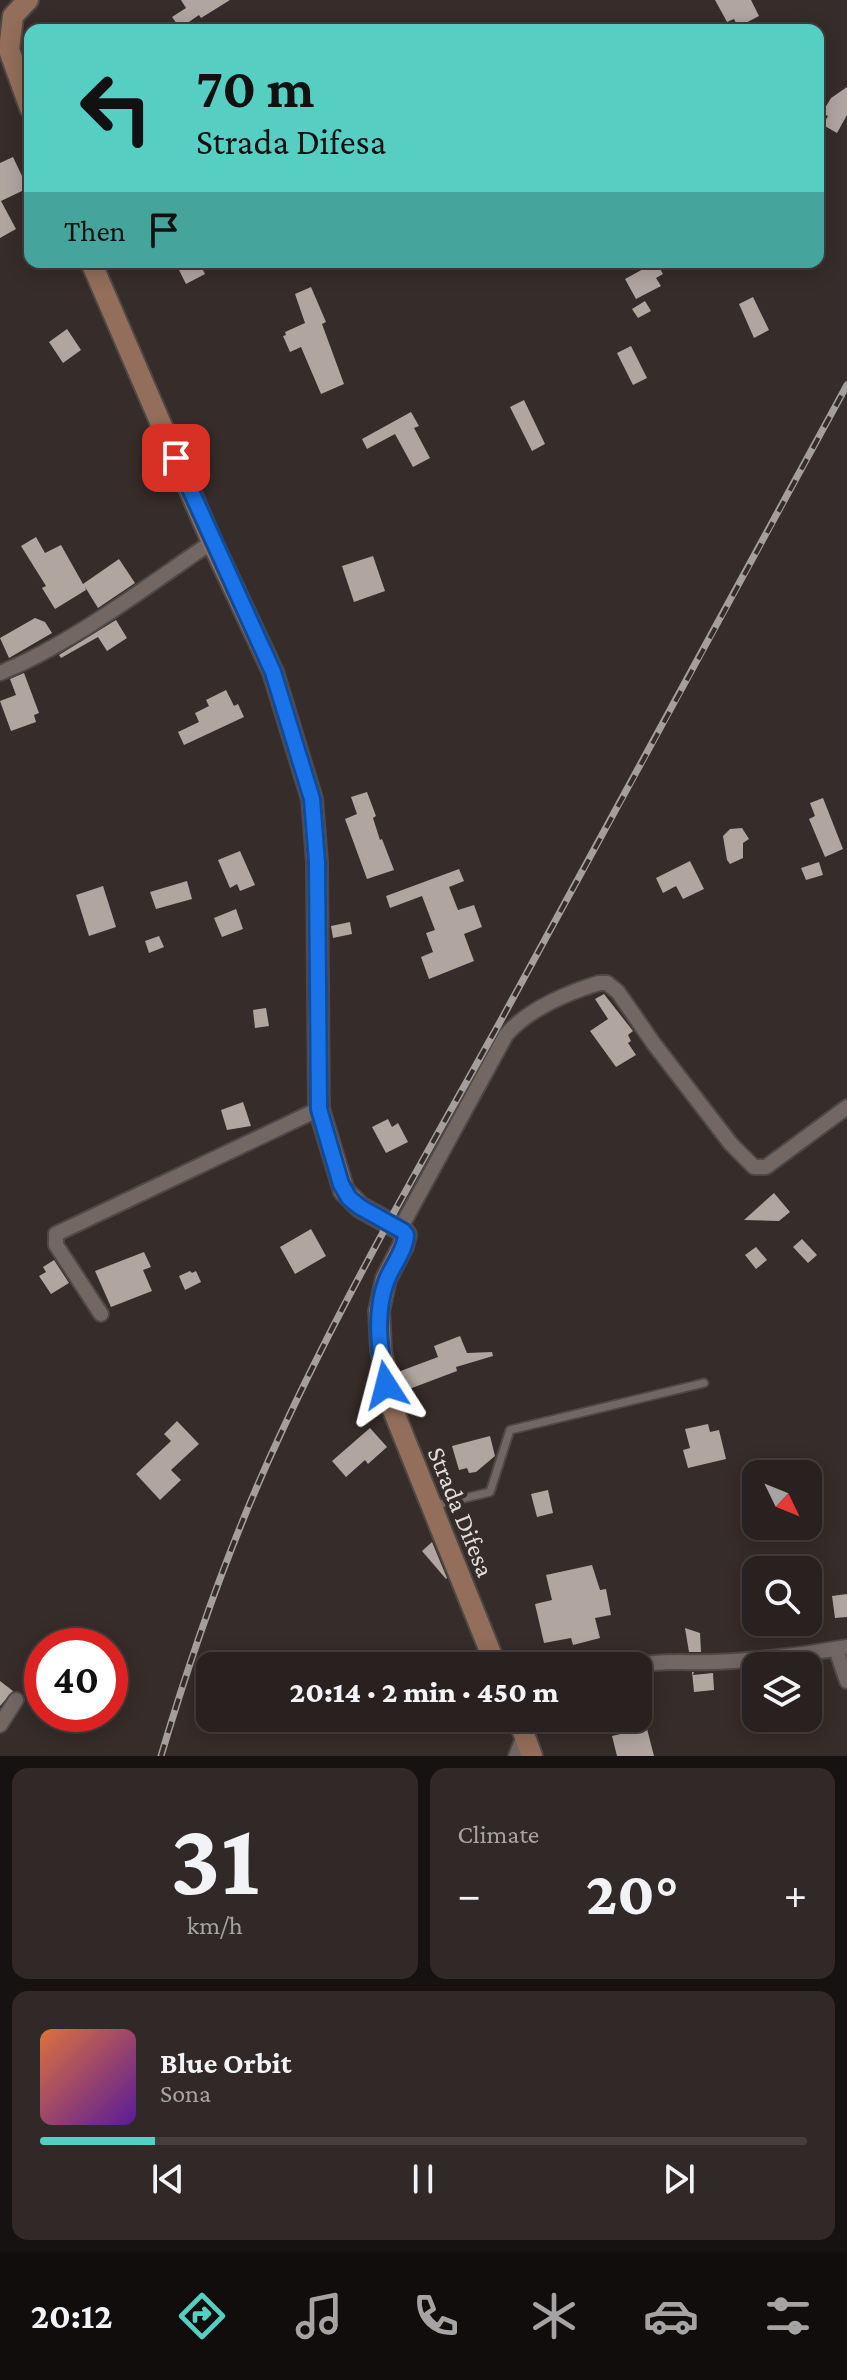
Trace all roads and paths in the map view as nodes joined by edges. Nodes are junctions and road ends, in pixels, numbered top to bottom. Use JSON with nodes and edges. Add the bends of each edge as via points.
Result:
{"nodes":[{"id":1,"x":28,"y":0,"type":"edge"},
{"id":2,"x":24,"y":91,"type":"edge"},
{"id":3,"x":94,"y":268,"type":"edge"},
{"id":4,"x":212,"y":542,"type":"junction"},
{"id":5,"x":0,"y":673,"type":"edge"},
{"id":6,"x":847,"y":1107,"type":"edge"},
{"id":7,"x":319,"y":1109,"type":"junction"},
{"id":8,"x":400,"y":1229,"type":"junction"},
{"id":9,"x":101,"y":1314,"type":"dead end"},
{"id":10,"x":704,"y":1383,"type":"dead end"},
{"id":11,"x":430,"y":1506,"type":"junction"},
{"id":12,"x":841,"y":1648,"type":"edge"},
{"id":13,"x":490,"y":1652,"type":"edge"},
{"id":14,"x":652,"y":1661,"type":"edge"},
{"id":15,"x":847,"y":1681,"type":"edge"},
{"id":16,"x":16,"y":1700,"type":"dead end"},
{"id":17,"x":0,"y":1725,"type":"edge"},
{"id":18,"x":520,"y":1732,"type":"edge"},
{"id":19,"x":523,"y":1732,"type":"edge"},
{"id":20,"x":516,"y":1756,"type":"edge"},
{"id":21,"x":532,"y":1756,"type":"edge"}],
"edges":[{"from":1,"to":2,"type":"street","via":[[13,16],[9,50]]},
{"from":3,"to":4,"type":"street"},
{"from":4,"to":5,"type":"street","via":[[111,610]]},
{"from":4,"to":7,"type":"street","via":[[273,672],[312,799]]},
{"from":6,"to":8,"type":"street","via":[[766,1167],[754,1167],[731,1144],[618,992],[599,983],[532,1013],[506,1035]]},
{"from":7,"to":8,"type":"street","via":[[344,1191],[360,1207]]},
{"from":7,"to":9,"type":"street","via":[[56,1234],[56,1245]]},
{"from":8,"to":11,"type":"street","name":"Strada Difesa","via":[[406,1240],[381,1298],[381,1349],[394,1416]]},
{"from":10,"to":11,"type":"lane","via":[[510,1430],[490,1492]]},
{"from":11,"to":13,"type":"street","name":"Strada Difesa"},
{"from":12,"to":14,"type":"street","via":[[712,1662]]},
{"from":12,"to":15,"type":"street"},
{"from":16,"to":17,"type":"street"},
{"from":18,"to":20,"type":"street"},
{"from":19,"to":21,"type":"street"}]}
